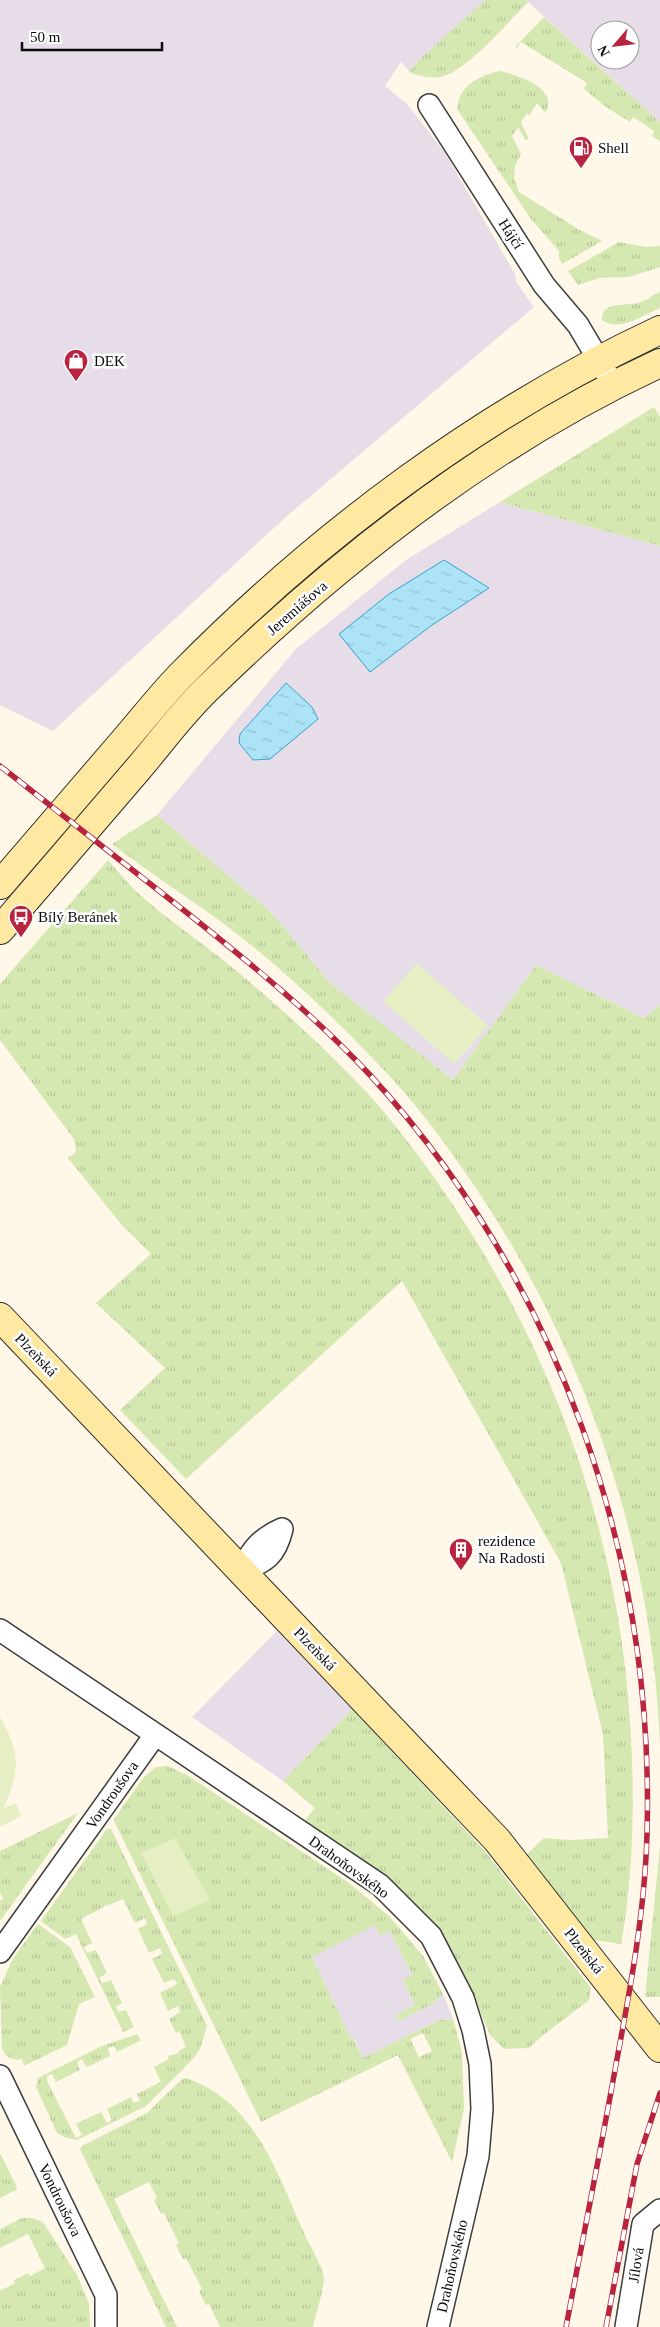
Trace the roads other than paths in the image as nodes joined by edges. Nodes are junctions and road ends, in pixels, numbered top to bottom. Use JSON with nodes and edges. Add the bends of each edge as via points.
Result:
{"nodes":[{"id":1,"x":429,"y":105,"type":"dead end"},
{"id":2,"x":660,"y":330,"type":"edge"},
{"id":3,"x":598,"y":359,"type":"junction"},
{"id":4,"x":660,"y":363,"type":"edge"},
{"id":5,"x":613,"y":385,"type":"junction"},
{"id":6,"x":0,"y":885,"type":"edge"},
{"id":7,"x":0,"y":930,"type":"edge"},
{"id":8,"x":0,"y":1317,"type":"edge"},
{"id":9,"x":0,"y":1630,"type":"edge"},
{"id":10,"x":154,"y":1735,"type":"junction"},
{"id":11,"x":0,"y":1952,"type":"edge"},
{"id":12,"x":660,"y":2048,"type":"edge"},
{"id":13,"x":0,"y":2076,"type":"edge"},
{"id":14,"x":660,"y":2210,"type":"edge"},
{"id":15,"x":106,"y":2327,"type":"edge"},
{"id":16,"x":438,"y":2327,"type":"edge"},
{"id":17,"x":626,"y":2327,"type":"edge"}],
"edges":[{"from":1,"to":3,"type":"street","name":"Hájčí","via":[[544,284],[578,324]]},
{"from":2,"to":3,"type":"main road","name":"Jeremiášova"},
{"from":3,"to":5,"type":"street","name":"Hájčí"},
{"from":3,"to":6,"type":"main road","name":"Jeremiášova","via":[[480,428],[384,497],[278,581],[182,674]]},
{"from":4,"to":5,"type":"main road","name":"Jeremiášova"},
{"from":5,"to":7,"type":"main road","name":"Jeremiášova","via":[[510,444],[401,520],[299,605],[205,690]]},
{"from":8,"to":12,"type":"main road","name":"Plzeňská","via":[[497,1840]]},
{"from":9,"to":10,"type":"street","name":"Drahoňovského"},
{"from":10,"to":11,"type":"street","name":"Vondroušova"},
{"from":10,"to":16,"type":"street","name":"Drahoňovského","via":[[380,1885],[431,1936],[463,1998],[480,2064],[482,2109],[478,2156]]},
{"from":13,"to":15,"type":"street","name":"Vondroušova","via":[[106,2295]]},
{"from":14,"to":17,"type":"street","name":"Jílová","via":[[643,2224]]}]}
